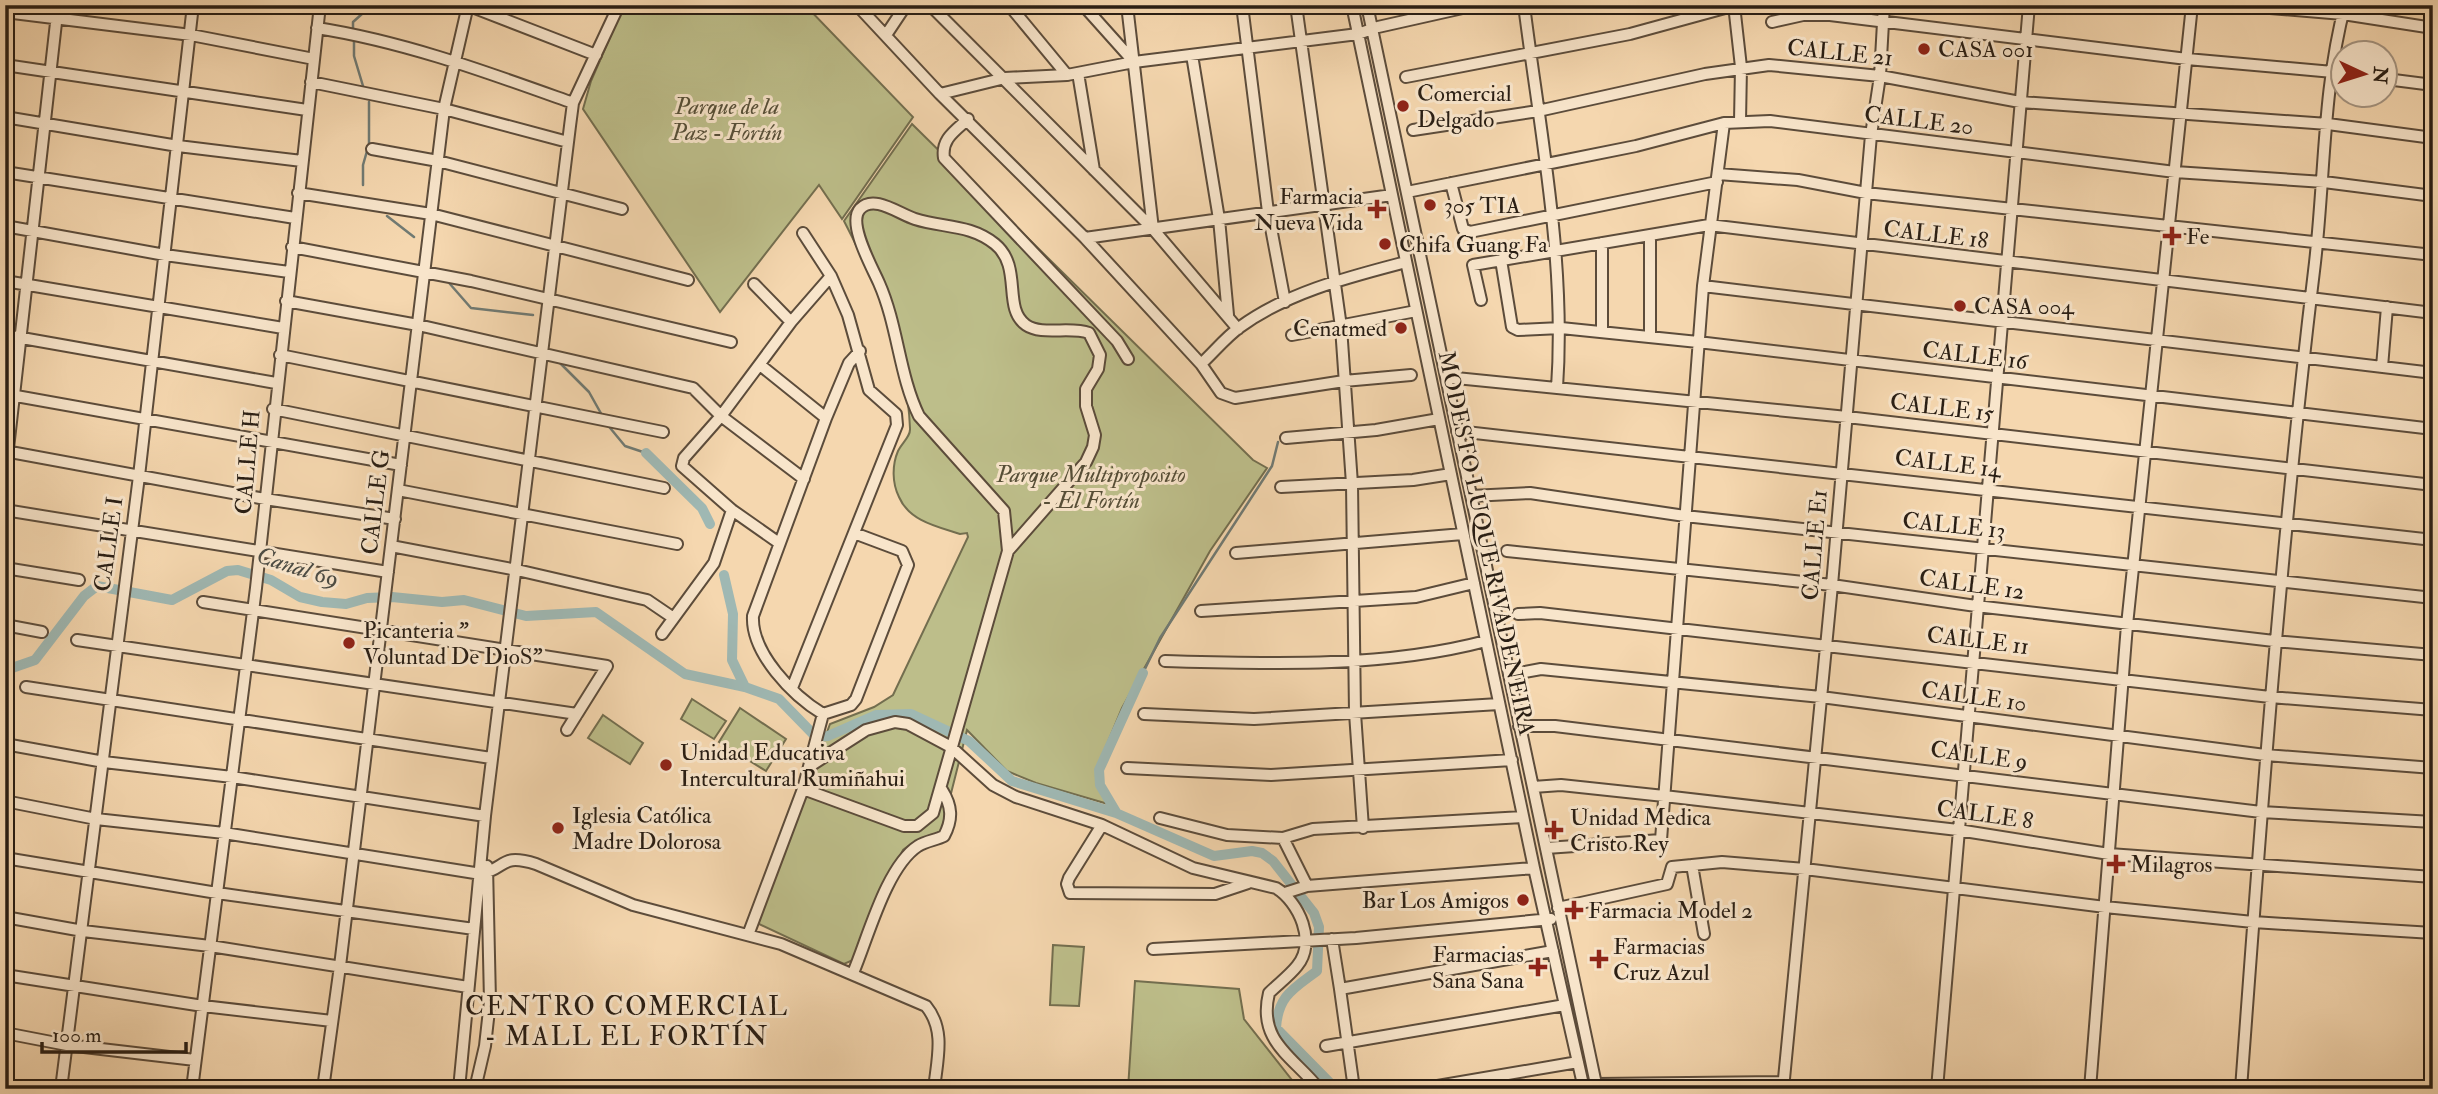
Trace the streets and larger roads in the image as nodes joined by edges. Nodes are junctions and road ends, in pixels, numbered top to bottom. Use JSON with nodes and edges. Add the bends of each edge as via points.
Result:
{"nodes":[{"id":1,"x":58,"y":5,"type":"edge"},
{"id":2,"x":193,"y":5,"type":"edge"},
{"id":3,"x":320,"y":5,"type":"edge"},
{"id":4,"x":467,"y":5,"type":"edge"},
{"id":5,"x":619,"y":5,"type":"edge"},
{"id":6,"x":857,"y":5,"type":"edge"},
{"id":7,"x":906,"y":5,"type":"edge"},
{"id":8,"x":930,"y":5,"type":"edge"},
{"id":9,"x":1009,"y":5,"type":"edge"},
{"id":10,"x":1083,"y":5,"type":"edge"},
{"id":11,"x":1127,"y":5,"type":"edge"},
{"id":12,"x":1242,"y":5,"type":"edge"},
{"id":13,"x":1296,"y":5,"type":"edge"},
{"id":14,"x":1352,"y":5,"type":"edge"},
{"id":15,"x":1367,"y":5,"type":"edge"},
{"id":16,"x":1476,"y":5,"type":"edge"},
{"id":17,"x":1524,"y":5,"type":"edge"},
{"id":18,"x":1735,"y":5,"type":"edge"},
{"id":19,"x":1884,"y":5,"type":"edge"},
{"id":20,"x":2029,"y":5,"type":"edge"},
{"id":21,"x":2192,"y":5,"type":"edge"},
{"id":22,"x":2233,"y":5,"type":"edge"},
{"id":23,"x":2344,"y":9,"type":"edge"},
{"id":24,"x":5,"y":12,"type":"edge"},
{"id":25,"x":56,"y":19,"type":"junction"},
{"id":26,"x":1772,"y":22,"type":"dead end"},
{"id":27,"x":1883,"y":23,"type":"junction"},
{"id":28,"x":1375,"y":28,"type":"junction"},
{"id":29,"x":2433,"y":28,"type":"edge"},
{"id":30,"x":317,"y":29,"type":"junction"},
{"id":31,"x":1358,"y":34,"type":"junction"},
{"id":32,"x":191,"y":35,"type":"junction"},
{"id":33,"x":886,"y":35,"type":"junction"},
{"id":34,"x":2336,"y":38,"type":"edge"},
{"id":35,"x":2026,"y":40,"type":"junction"},
{"id":36,"x":1301,"y":41,"type":"junction"},
{"id":37,"x":1247,"y":48,"type":"junction"},
{"id":38,"x":1530,"y":54,"type":"junction"},
{"id":39,"x":596,"y":55,"type":"junction"},
{"id":40,"x":1192,"y":55,"type":"junction"},
{"id":41,"x":314,"y":59,"type":"junction"},
{"id":42,"x":2186,"y":59,"type":"junction"},
{"id":43,"x":453,"y":60,"type":"junction"},
{"id":44,"x":1134,"y":62,"type":"junction"},
{"id":45,"x":5,"y":65,"type":"edge"},
{"id":46,"x":1741,"y":67,"type":"junction"},
{"id":47,"x":2330,"y":71,"type":"edge"},
{"id":48,"x":50,"y":72,"type":"junction"},
{"id":49,"x":1073,"y":74,"type":"junction"},
{"id":50,"x":1880,"y":76,"type":"junction"},
{"id":51,"x":1406,"y":77,"type":"dead end"},
{"id":52,"x":1005,"y":78,"type":"junction"},
{"id":53,"x":2400,"y":81,"type":"edge"},
{"id":54,"x":311,"y":82,"type":"junction"},
{"id":55,"x":2433,"y":85,"type":"edge"},
{"id":56,"x":184,"y":93,"type":"junction"},
{"id":57,"x":940,"y":94,"type":"junction"},
{"id":58,"x":1371,"y":97,"type":"junction"},
{"id":59,"x":2020,"y":102,"type":"junction"},
{"id":60,"x":573,"y":103,"type":"junction"},
{"id":61,"x":1389,"y":108,"type":"junction"},
{"id":62,"x":2331,"y":108,"type":"edge"},
{"id":63,"x":444,"y":109,"type":"junction"},
{"id":64,"x":307,"y":110,"type":"junction"},
{"id":65,"x":1538,"y":111,"type":"junction"},
{"id":66,"x":2181,"y":114,"type":"junction"},
{"id":67,"x":5,"y":117,"type":"edge"},
{"id":68,"x":968,"y":120,"type":"junction"},
{"id":69,"x":45,"y":121,"type":"junction"},
{"id":70,"x":1740,"y":121,"type":"junction"},
{"id":71,"x":1724,"y":122,"type":"junction"},
{"id":72,"x":2328,"y":124,"type":"junction"},
{"id":73,"x":1413,"y":130,"type":"dead end"},
{"id":74,"x":1871,"y":135,"type":"junction"},
{"id":75,"x":2433,"y":138,"type":"edge"},
{"id":76,"x":568,"y":142,"type":"junction"},
{"id":77,"x":178,"y":146,"type":"junction"},
{"id":78,"x":372,"y":149,"type":"dead end"},
{"id":79,"x":2016,"y":154,"type":"junction"},
{"id":80,"x":302,"y":161,"type":"junction"},
{"id":81,"x":438,"y":161,"type":"junction"},
{"id":82,"x":1545,"y":164,"type":"junction"},
{"id":83,"x":5,"y":172,"type":"edge"},
{"id":84,"x":1094,"y":172,"type":"junction"},
{"id":85,"x":2175,"y":172,"type":"junction"},
{"id":86,"x":39,"y":176,"type":"junction"},
{"id":87,"x":1717,"y":178,"type":"junction"},
{"id":88,"x":2323,"y":182,"type":"junction"},
{"id":89,"x":1451,"y":183,"type":"junction"},
{"id":90,"x":1406,"y":192,"type":"junction"},
{"id":91,"x":298,"y":193,"type":"junction"},
{"id":92,"x":1866,"y":193,"type":"junction"},
{"id":93,"x":562,"y":194,"type":"junction"},
{"id":94,"x":1392,"y":195,"type":"junction"},
{"id":95,"x":2433,"y":196,"type":"edge"},
{"id":96,"x":171,"y":200,"type":"junction"},
{"id":97,"x":1323,"y":204,"type":"junction"},
{"id":98,"x":622,"y":209,"type":"dead end"},
{"id":99,"x":2011,"y":209,"type":"junction"},
{"id":100,"x":1268,"y":212,"type":"junction"},
{"id":101,"x":431,"y":214,"type":"junction"},
{"id":102,"x":1552,"y":216,"type":"junction"},
{"id":103,"x":295,"y":218,"type":"junction"},
{"id":104,"x":1219,"y":219,"type":"junction"},
{"id":105,"x":1709,"y":225,"type":"junction"},
{"id":106,"x":5,"y":226,"type":"edge"},
{"id":107,"x":2169,"y":226,"type":"junction"},
{"id":108,"x":33,"y":229,"type":"junction"},
{"id":109,"x":1153,"y":229,"type":"junction"},
{"id":110,"x":803,"y":233,"type":"dead end"},
{"id":111,"x":1650,"y":235,"type":"junction"},
{"id":112,"x":1085,"y":238,"type":"junction"},
{"id":113,"x":2318,"y":241,"type":"junction"},
{"id":114,"x":1602,"y":243,"type":"junction"},
{"id":115,"x":555,"y":246,"type":"junction"},
{"id":116,"x":1861,"y":246,"type":"junction"},
{"id":117,"x":292,"y":247,"type":"junction"},
{"id":118,"x":1554,"y":251,"type":"junction"},
{"id":119,"x":165,"y":255,"type":"junction"},
{"id":120,"x":2433,"y":255,"type":"edge"},
{"id":121,"x":1501,"y":260,"type":"junction"},
{"id":122,"x":1406,"y":262,"type":"junction"},
{"id":123,"x":2006,"y":263,"type":"junction"},
{"id":124,"x":424,"y":271,"type":"junction"},
{"id":125,"x":289,"y":272,"type":"junction"},
{"id":126,"x":831,"y":276,"type":"junction"},
{"id":127,"x":688,"y":280,"type":"dead end"},
{"id":128,"x":1336,"y":280,"type":"junction"},
{"id":129,"x":5,"y":281,"type":"edge"},
{"id":130,"x":2163,"y":281,"type":"junction"},
{"id":131,"x":27,"y":284,"type":"junction"},
{"id":132,"x":754,"y":284,"type":"dead end"},
{"id":133,"x":1703,"y":286,"type":"junction"},
{"id":134,"x":550,"y":299,"type":"junction"},
{"id":135,"x":2311,"y":299,"type":"junction"},
{"id":136,"x":1481,"y":300,"type":"dead end"},
{"id":137,"x":286,"y":301,"type":"junction"},
{"id":138,"x":1285,"y":302,"type":"junction"},
{"id":139,"x":1856,"y":304,"type":"junction"},
{"id":140,"x":159,"y":307,"type":"junction"},
{"id":141,"x":2387,"y":307,"type":"junction"},
{"id":142,"x":1416,"y":311,"type":"junction"},
{"id":143,"x":2433,"y":313,"type":"edge"},
{"id":144,"x":1228,"y":316,"type":"junction"},
{"id":145,"x":2001,"y":322,"type":"junction"},
{"id":146,"x":791,"y":323,"type":"junction"},
{"id":147,"x":418,"y":325,"type":"junction"},
{"id":148,"x":1342,"y":327,"type":"junction"},
{"id":149,"x":282,"y":328,"type":"junction"},
{"id":150,"x":1238,"y":328,"type":"junction"},
{"id":151,"x":1561,"y":328,"type":"junction"},
{"id":152,"x":1602,"y":332,"type":"junction"},
{"id":153,"x":5,"y":335,"type":"edge"},
{"id":154,"x":1292,"y":335,"type":"dead end"},
{"id":155,"x":21,"y":337,"type":"junction"},
{"id":156,"x":1650,"y":337,"type":"junction"},
{"id":157,"x":2157,"y":340,"type":"junction"},
{"id":158,"x":731,"y":342,"type":"dead end"},
{"id":159,"x":1698,"y":342,"type":"junction"},
{"id":160,"x":860,"y":351,"type":"junction"},
{"id":161,"x":543,"y":353,"type":"junction"},
{"id":162,"x":279,"y":355,"type":"junction"},
{"id":163,"x":2303,"y":358,"type":"junction"},
{"id":164,"x":1128,"y":359,"type":"dead end"},
{"id":165,"x":152,"y":361,"type":"junction"},
{"id":166,"x":1851,"y":362,"type":"junction"},
{"id":167,"x":1201,"y":364,"type":"junction"},
{"id":168,"x":760,"y":365,"type":"junction"},
{"id":169,"x":2382,"y":367,"type":"junction"},
{"id":170,"x":2433,"y":373,"type":"edge"},
{"id":171,"x":1411,"y":375,"type":"dead end"},
{"id":172,"x":1446,"y":377,"type":"junction"},
{"id":173,"x":1996,"y":379,"type":"junction"},
{"id":174,"x":1344,"y":381,"type":"junction"},
{"id":175,"x":411,"y":382,"type":"junction"},
{"id":176,"x":276,"y":383,"type":"junction"},
{"id":177,"x":1557,"y":388,"type":"junction"},
{"id":178,"x":10,"y":395,"type":"edge"},
{"id":179,"x":2151,"y":397,"type":"junction"},
{"id":180,"x":1693,"y":402,"type":"junction"},
{"id":181,"x":536,"y":407,"type":"junction"},
{"id":182,"x":273,"y":409,"type":"junction"},
{"id":183,"x":2297,"y":413,"type":"junction"},
{"id":184,"x":721,"y":416,"type":"junction"},
{"id":185,"x":1847,"y":417,"type":"junction"},
{"id":186,"x":826,"y":418,"type":"junction"},
{"id":187,"x":146,"y":419,"type":"junction"},
{"id":188,"x":1439,"y":419,"type":"junction"},
{"id":189,"x":2433,"y":429,"type":"edge"},
{"id":190,"x":1457,"y":431,"type":"junction"},
{"id":191,"x":663,"y":432,"type":"dead end"},
{"id":192,"x":1347,"y":433,"type":"junction"},
{"id":193,"x":1991,"y":434,"type":"junction"},
{"id":194,"x":404,"y":436,"type":"junction"},
{"id":195,"x":1286,"y":438,"type":"dead end"},
{"id":196,"x":272,"y":442,"type":"junction"},
{"id":197,"x":7,"y":451,"type":"edge"},
{"id":198,"x":2145,"y":452,"type":"junction"},
{"id":199,"x":1689,"y":456,"type":"junction"},
{"id":200,"x":530,"y":461,"type":"junction"},
{"id":201,"x":401,"y":465,"type":"junction"},
{"id":202,"x":2291,"y":469,"type":"junction"},
{"id":203,"x":1842,"y":472,"type":"junction"},
{"id":204,"x":1451,"y":474,"type":"junction"},
{"id":205,"x":5,"y":475,"type":"edge"},
{"id":206,"x":139,"y":476,"type":"junction"},
{"id":207,"x":804,"y":479,"type":"junction"},
{"id":208,"x":1352,"y":484,"type":"junction"},
{"id":209,"x":2433,"y":485,"type":"edge"},
{"id":210,"x":1281,"y":487,"type":"dead end"},
{"id":211,"x":664,"y":488,"type":"dead end"},
{"id":212,"x":1987,"y":489,"type":"junction"},
{"id":213,"x":398,"y":490,"type":"junction"},
{"id":214,"x":1471,"y":496,"type":"junction"},
{"id":215,"x":265,"y":499,"type":"junction"},
{"id":216,"x":2140,"y":506,"type":"junction"},
{"id":217,"x":5,"y":509,"type":"edge"},
{"id":218,"x":732,"y":510,"type":"junction"},
{"id":219,"x":523,"y":514,"type":"junction"},
{"id":220,"x":1685,"y":516,"type":"junction"},
{"id":221,"x":395,"y":519,"type":"junction"},
{"id":222,"x":2285,"y":523,"type":"junction"},
{"id":223,"x":130,"y":530,"type":"junction"},
{"id":224,"x":854,"y":533,"type":"junction"},
{"id":225,"x":1836,"y":533,"type":"junction"},
{"id":226,"x":1463,"y":534,"type":"junction"},
{"id":227,"x":2433,"y":540,"type":"edge"},
{"id":228,"x":779,"y":543,"type":"junction"},
{"id":229,"x":677,"y":544,"type":"dead end"},
{"id":230,"x":1353,"y":545,"type":"junction"},
{"id":231,"x":391,"y":546,"type":"junction"},
{"id":232,"x":1981,"y":550,"type":"junction"},
{"id":233,"x":260,"y":551,"type":"junction"},
{"id":234,"x":1009,"y":551,"type":"junction"},
{"id":235,"x":1507,"y":551,"type":"dead end"},
{"id":236,"x":1236,"y":553,"type":"dead end"},
{"id":237,"x":2133,"y":566,"type":"junction"},
{"id":238,"x":5,"y":568,"type":"edge"},
{"id":239,"x":1681,"y":569,"type":"junction"},
{"id":240,"x":517,"y":570,"type":"junction"},
{"id":241,"x":388,"y":572,"type":"junction"},
{"id":242,"x":79,"y":580,"type":"dead end"},
{"id":243,"x":2280,"y":582,"type":"junction"},
{"id":244,"x":1474,"y":583,"type":"junction"},
{"id":245,"x":1832,"y":585,"type":"junction"},
{"id":246,"x":2433,"y":598,"type":"edge"},
{"id":247,"x":203,"y":602,"type":"dead end"},
{"id":248,"x":1355,"y":603,"type":"junction"},
{"id":249,"x":1976,"y":606,"type":"junction"},
{"id":250,"x":253,"y":610,"type":"junction"},
{"id":251,"x":1201,"y":611,"type":"dead end"},
{"id":252,"x":1518,"y":614,"type":"dead end"},
{"id":253,"x":672,"y":617,"type":"junction"},
{"id":254,"x":5,"y":625,"type":"edge"},
{"id":255,"x":2127,"y":625,"type":"junction"},
{"id":256,"x":1676,"y":628,"type":"junction"},
{"id":257,"x":381,"y":630,"type":"junction"},
{"id":258,"x":42,"y":632,"type":"dead end"},
{"id":259,"x":662,"y":634,"type":"dead end"},
{"id":260,"x":78,"y":640,"type":"dead end"},
{"id":261,"x":1486,"y":641,"type":"junction"},
{"id":262,"x":2274,"y":642,"type":"junction"},
{"id":263,"x":1826,"y":645,"type":"junction"},
{"id":264,"x":118,"y":646,"type":"junction"},
{"id":265,"x":507,"y":649,"type":"junction"},
{"id":266,"x":2433,"y":655,"type":"edge"},
{"id":267,"x":1357,"y":658,"type":"junction"},
{"id":268,"x":1972,"y":660,"type":"junction"},
{"id":269,"x":1165,"y":661,"type":"dead end"},
{"id":270,"x":246,"y":665,"type":"junction"},
{"id":271,"x":1509,"y":675,"type":"junction"},
{"id":272,"x":2123,"y":679,"type":"junction"},
{"id":273,"x":1672,"y":683,"type":"junction"},
{"id":274,"x":374,"y":685,"type":"junction"},
{"id":275,"x":26,"y":687,"type":"dead end"},
{"id":276,"x":792,"y":688,"type":"junction"},
{"id":277,"x":1821,"y":697,"type":"junction"},
{"id":278,"x":2270,"y":697,"type":"junction"},
{"id":279,"x":111,"y":700,"type":"junction"},
{"id":280,"x":500,"y":703,"type":"junction"},
{"id":281,"x":1499,"y":704,"type":"junction"},
{"id":282,"x":2433,"y":710,"type":"edge"},
{"id":283,"x":1356,"y":713,"type":"junction"},
{"id":284,"x":823,"y":714,"type":"junction"},
{"id":285,"x":1144,"y":714,"type":"dead end"},
{"id":286,"x":577,"y":715,"type":"junction"},
{"id":287,"x":1968,"y":716,"type":"junction"},
{"id":288,"x":239,"y":720,"type":"junction"},
{"id":289,"x":1520,"y":726,"type":"junction"},
{"id":290,"x":567,"y":730,"type":"dead end"},
{"id":291,"x":2118,"y":736,"type":"junction"},
{"id":292,"x":368,"y":740,"type":"junction"},
{"id":293,"x":1668,"y":740,"type":"junction"},
{"id":294,"x":953,"y":743,"type":"junction"},
{"id":295,"x":5,"y":744,"type":"edge"},
{"id":296,"x":2265,"y":755,"type":"junction"},
{"id":297,"x":1815,"y":757,"type":"junction"},
{"id":298,"x":491,"y":758,"type":"junction"},
{"id":299,"x":1511,"y":760,"type":"junction"},
{"id":300,"x":104,"y":762,"type":"junction"},
{"id":301,"x":810,"y":766,"type":"junction"},
{"id":302,"x":1127,"y":768,"type":"dead end"},
{"id":303,"x":2433,"y":768,"type":"edge"},
{"id":304,"x":1361,"y":771,"type":"junction"},
{"id":305,"x":1963,"y":774,"type":"junction"},
{"id":306,"x":232,"y":777,"type":"junction"},
{"id":307,"x":1533,"y":787,"type":"junction"},
{"id":308,"x":803,"y":789,"type":"junction"},
{"id":309,"x":942,"y":790,"type":"junction"},
{"id":310,"x":1664,"y":796,"type":"junction"},
{"id":311,"x":2114,"y":796,"type":"junction"},
{"id":312,"x":361,"y":797,"type":"junction"},
{"id":313,"x":5,"y":801,"type":"edge"},
{"id":314,"x":2261,"y":812,"type":"junction"},
{"id":315,"x":1810,"y":813,"type":"junction"},
{"id":316,"x":485,"y":816,"type":"junction"},
{"id":317,"x":1523,"y":817,"type":"junction"},
{"id":318,"x":96,"y":818,"type":"junction"},
{"id":319,"x":1160,"y":818,"type":"dead end"},
{"id":320,"x":2433,"y":822,"type":"edge"},
{"id":321,"x":1102,"y":825,"type":"junction"},
{"id":322,"x":1363,"y":828,"type":"junction"},
{"id":323,"x":1958,"y":830,"type":"junction"},
{"id":324,"x":224,"y":833,"type":"junction"},
{"id":325,"x":1283,"y":838,"type":"junction"},
{"id":326,"x":1546,"y":848,"type":"junction"},
{"id":327,"x":354,"y":853,"type":"junction"},
{"id":328,"x":2109,"y":853,"type":"junction"},
{"id":329,"x":5,"y":858,"type":"edge"},
{"id":330,"x":1692,"y":864,"type":"junction"},
{"id":331,"x":2257,"y":867,"type":"junction"},
{"id":332,"x":1534,"y":868,"type":"junction"},
{"id":333,"x":1805,"y":869,"type":"junction"},
{"id":334,"x":89,"y":872,"type":"junction"},
{"id":335,"x":484,"y":873,"type":"junction"},
{"id":336,"x":2433,"y":877,"type":"edge"},
{"id":337,"x":1248,"y":883,"type":"junction"},
{"id":338,"x":1305,"y":886,"type":"junction"},
{"id":339,"x":1954,"y":888,"type":"junction"},
{"id":340,"x":1287,"y":892,"type":"junction"},
{"id":341,"x":217,"y":893,"type":"junction"},
{"id":342,"x":2105,"y":907,"type":"junction"},
{"id":343,"x":347,"y":911,"type":"junction"},
{"id":344,"x":1559,"y":913,"type":"junction"},
{"id":345,"x":5,"y":917,"type":"edge"},
{"id":346,"x":1546,"y":920,"type":"junction"},
{"id":347,"x":2253,"y":922,"type":"junction"},
{"id":348,"x":474,"y":929,"type":"junction"},
{"id":349,"x":83,"y":931,"type":"junction"},
{"id":350,"x":2433,"y":933,"type":"edge"},
{"id":351,"x":1704,"y":934,"type":"dead end"},
{"id":352,"x":748,"y":935,"type":"junction"},
{"id":353,"x":1329,"y":939,"type":"junction"},
{"id":354,"x":1308,"y":941,"type":"junction"},
{"id":355,"x":210,"y":946,"type":"junction"},
{"id":356,"x":1153,"y":949,"type":"dead end"},
{"id":357,"x":1553,"y":951,"type":"junction"},
{"id":358,"x":340,"y":966,"type":"junction"},
{"id":359,"x":853,"y":973,"type":"junction"},
{"id":360,"x":5,"y":975,"type":"edge"},
{"id":361,"x":468,"y":987,"type":"junction"},
{"id":362,"x":76,"y":988,"type":"junction"},
{"id":363,"x":1340,"y":989,"type":"junction"},
{"id":364,"x":1565,"y":1005,"type":"junction"},
{"id":365,"x":203,"y":1006,"type":"junction"},
{"id":366,"x":332,"y":1021,"type":"junction"},
{"id":367,"x":5,"y":1033,"type":"edge"},
{"id":368,"x":1350,"y":1042,"type":"junction"},
{"id":369,"x":67,"y":1045,"type":"junction"},
{"id":370,"x":1326,"y":1046,"type":"dead end"},
{"id":371,"x":195,"y":1060,"type":"junction"},
{"id":372,"x":1578,"y":1062,"type":"junction"},
{"id":373,"x":1783,"y":1085,"type":"edge"},
{"id":374,"x":1597,"y":1086,"type":"edge"},
{"id":375,"x":61,"y":1089,"type":"edge"},
{"id":376,"x":192,"y":1089,"type":"edge"},
{"id":377,"x":323,"y":1089,"type":"edge"},
{"id":378,"x":459,"y":1089,"type":"edge"},
{"id":379,"x":475,"y":1089,"type":"edge"},
{"id":380,"x":934,"y":1089,"type":"edge"},
{"id":381,"x":1319,"y":1089,"type":"edge"},
{"id":382,"x":1354,"y":1089,"type":"edge"},
{"id":383,"x":1420,"y":1089,"type":"edge"},
{"id":384,"x":1584,"y":1089,"type":"edge"},
{"id":385,"x":1937,"y":1089,"type":"edge"},
{"id":386,"x":2090,"y":1089,"type":"edge"},
{"id":387,"x":2241,"y":1089,"type":"edge"}],
"edges":[{"from":1,"to":25,"type":"street"},
{"from":2,"to":32,"type":"street","name":"CALLE I"},
{"from":3,"to":30,"type":"street","name":"CALLE H"},
{"from":4,"to":39,"type":"street"},
{"from":4,"to":43,"type":"street","name":"CALLE G"},
{"from":5,"to":39,"type":"street"},
{"from":6,"to":33,"type":"street"},
{"from":7,"to":33,"type":"street"},
{"from":8,"to":52,"type":"street"},
{"from":9,"to":49,"type":"street"},
{"from":10,"to":44,"type":"street"},
{"from":11,"to":44,"type":"street"},
{"from":12,"to":37,"type":"street"},
{"from":13,"to":36,"type":"street"},
{"from":14,"to":31,"type":"street","name":"MODESTO LUQUE RIVADENEIRA"},
{"from":15,"to":28,"type":"street","name":"MODESTO LUQUE RIVADENEIRA"},
{"from":16,"to":28,"type":"street"},
{"from":17,"to":38,"type":"street"},
{"from":18,"to":38,"type":"street","via":[[1630,34]]},
{"from":18,"to":46,"type":"street"},
{"from":19,"to":27,"type":"street","name":"CALLE E1"},
{"from":20,"to":35,"type":"street"},
{"from":21,"to":42,"type":"street"},
{"from":22,"to":23,"type":"street"},
{"from":23,"to":29,"type":"street"},
{"from":23,"to":34,"type":"street"},
{"from":24,"to":25,"type":"street"},
{"from":25,"to":32,"type":"street"},
{"from":25,"to":48,"type":"street"},
{"from":26,"to":27,"type":"street","via":[[1814,14]]},
{"from":27,"to":35,"type":"street"},
{"from":27,"to":50,"type":"street","name":"CALLE E1"},
{"from":28,"to":31,"type":"street"},
{"from":28,"to":61,"type":"street","name":"MODESTO LUQUE RIVADENEIRA"},
{"from":30,"to":41,"type":"street","name":"CALLE H"},
{"from":30,"to":43,"type":"street","via":[[365,36]]},
{"from":31,"to":36,"type":"street"},
{"from":31,"to":58,"type":"street","name":"MODESTO LUQUE RIVADENEIRA"},
{"from":32,"to":41,"type":"street"},
{"from":32,"to":56,"type":"street","name":"CALLE I"},
{"from":33,"to":57,"type":"street"},
{"from":35,"to":42,"type":"street"},
{"from":35,"to":59,"type":"street"},
{"from":36,"to":37,"type":"street"},
{"from":36,"to":97,"type":"street"},
{"from":37,"to":40,"type":"street"},
{"from":37,"to":100,"type":"street"},
{"from":38,"to":51,"type":"street"},
{"from":38,"to":65,"type":"street"},
{"from":39,"to":60,"type":"street"},
{"from":40,"to":44,"type":"street"},
{"from":40,"to":104,"type":"street"},
{"from":41,"to":54,"type":"street","name":"CALLE H"},
{"from":42,"to":47,"type":"street"},
{"from":42,"to":66,"type":"street"},
{"from":43,"to":60,"type":"street"},
{"from":43,"to":63,"type":"street","name":"CALLE G"},
{"from":44,"to":49,"type":"street"},
{"from":44,"to":109,"type":"street"},
{"from":45,"to":48,"type":"street"},
{"from":46,"to":50,"type":"street","name":"CALLE 21","via":[[1769,65]]},
{"from":46,"to":65,"type":"street","name":"CALLE 21"},
{"from":46,"to":70,"type":"street"},
{"from":48,"to":56,"type":"street"},
{"from":48,"to":69,"type":"street"},
{"from":49,"to":52,"type":"street"},
{"from":49,"to":84,"type":"street"},
{"from":50,"to":59,"type":"street","name":"CALLE 21"},
{"from":50,"to":74,"type":"street","name":"CALLE E1"},
{"from":52,"to":57,"type":"street"},
{"from":52,"to":84,"type":"street"},
{"from":53,"to":55,"type":"street"},
{"from":54,"to":63,"type":"street"},
{"from":54,"to":64,"type":"street","name":"CALLE H"},
{"from":56,"to":64,"type":"street"},
{"from":56,"to":77,"type":"street","name":"CALLE I"},
{"from":57,"to":68,"type":"street"},
{"from":58,"to":61,"type":"street","via":[[1380,96]]},
{"from":58,"to":94,"type":"street","name":"MODESTO LUQUE RIVADENEIRA"},
{"from":59,"to":66,"type":"street","name":"CALLE 21"},
{"from":59,"to":79,"type":"street"},
{"from":60,"to":76,"type":"street"},
{"from":61,"to":90,"type":"street","name":"MODESTO LUQUE RIVADENEIRA"},
{"from":62,"to":72,"type":"street"},
{"from":63,"to":76,"type":"street"},
{"from":63,"to":81,"type":"street","name":"CALLE G"},
{"from":64,"to":80,"type":"street","name":"CALLE H"},
{"from":65,"to":73,"type":"street","name":"CALLE 21"},
{"from":65,"to":82,"type":"street"},
{"from":66,"to":72,"type":"street","name":"CALLE 21"},
{"from":66,"to":85,"type":"street"},
{"from":67,"to":69,"type":"street"},
{"from":68,"to":112,"type":"street"},
{"from":68,"to":164,"type":"street","via":[[948,137],[942,147],[944,158],[1117,341]]},
{"from":69,"to":77,"type":"street"},
{"from":69,"to":86,"type":"street"},
{"from":70,"to":71,"type":"street","name":"CALLE 20"},
{"from":70,"to":74,"type":"street","name":"CALLE 20"},
{"from":71,"to":82,"type":"street","name":"CALLE 20"},
{"from":71,"to":87,"type":"street"},
{"from":72,"to":75,"type":"street","name":"CALLE 21"},
{"from":72,"to":88,"type":"street"},
{"from":74,"to":79,"type":"street","name":"CALLE 20"},
{"from":74,"to":92,"type":"street","name":"CALLE E1"},
{"from":76,"to":93,"type":"street"},
{"from":77,"to":80,"type":"street"},
{"from":77,"to":96,"type":"street","name":"CALLE I"},
{"from":78,"to":81,"type":"street"},
{"from":79,"to":85,"type":"street","name":"CALLE 20"},
{"from":79,"to":99,"type":"street"},
{"from":80,"to":91,"type":"street","name":"CALLE H"},
{"from":81,"to":93,"type":"street"},
{"from":81,"to":101,"type":"street","name":"CALLE G"},
{"from":82,"to":89,"type":"street","name":"CALLE 20"},
{"from":82,"to":102,"type":"street"},
{"from":83,"to":86,"type":"street"},
{"from":84,"to":109,"type":"street"},
{"from":85,"to":88,"type":"street","name":"CALLE 20"},
{"from":85,"to":107,"type":"street"},
{"from":86,"to":96,"type":"street"},
{"from":86,"to":108,"type":"street"},
{"from":87,"to":92,"type":"street","via":[[1798,180]]},
{"from":87,"to":102,"type":"street"},
{"from":87,"to":105,"type":"street"},
{"from":88,"to":95,"type":"street","name":"CALLE 20"},
{"from":88,"to":113,"type":"street"},
{"from":89,"to":90,"type":"street","name":"CALLE 20"},
{"from":89,"to":102,"type":"street","via":[[1466,232]]},
{"from":90,"to":172,"type":"street","name":"MODESTO LUQUE RIVADENEIRA"},
{"from":91,"to":101,"type":"street"},
{"from":91,"to":103,"type":"street","name":"CALLE H"},
{"from":92,"to":99,"type":"street"},
{"from":92,"to":116,"type":"street","name":"CALLE E1"},
{"from":93,"to":98,"type":"street"},
{"from":93,"to":115,"type":"street"},
{"from":94,"to":97,"type":"street"},
{"from":94,"to":122,"type":"street","name":"MODESTO LUQUE RIVADENEIRA"},
{"from":96,"to":103,"type":"street"},
{"from":96,"to":119,"type":"street","name":"CALLE I"},
{"from":97,"to":100,"type":"street"},
{"from":97,"to":128,"type":"street"},
{"from":99,"to":107,"type":"street"},
{"from":99,"to":123,"type":"street"},
{"from":100,"to":104,"type":"street"},
{"from":100,"to":138,"type":"street"},
{"from":101,"to":115,"type":"street"},
{"from":101,"to":124,"type":"street","name":"CALLE G"},
{"from":102,"to":118,"type":"street"},
{"from":103,"to":117,"type":"street","name":"CALLE H"},
{"from":104,"to":109,"type":"street"},
{"from":104,"to":144,"type":"street"},
{"from":105,"to":111,"type":"street","name":"CALLE 18"},
{"from":105,"to":116,"type":"street","name":"CALLE 18"},
{"from":105,"to":133,"type":"street"},
{"from":106,"to":108,"type":"street"},
{"from":107,"to":113,"type":"street"},
{"from":107,"to":130,"type":"street"},
{"from":108,"to":119,"type":"street"},
{"from":108,"to":131,"type":"street"},
{"from":109,"to":112,"type":"street"},
{"from":109,"to":144,"type":"street"},
{"from":110,"to":126,"type":"street"},
{"from":111,"to":114,"type":"street","name":"CALLE 18"},
{"from":111,"to":156,"type":"street"},
{"from":112,"to":167,"type":"street"},
{"from":113,"to":120,"type":"street"},
{"from":113,"to":135,"type":"street"},
{"from":114,"to":118,"type":"street","name":"CALLE 18"},
{"from":114,"to":152,"type":"street"},
{"from":115,"to":127,"type":"street"},
{"from":115,"to":134,"type":"street"},
{"from":116,"to":123,"type":"street","name":"CALLE 18"},
{"from":116,"to":139,"type":"street","name":"CALLE E1"},
{"from":117,"to":124,"type":"street"},
{"from":117,"to":125,"type":"street","name":"CALLE H"},
{"from":118,"to":121,"type":"street","name":"CALLE 18"},
{"from":118,"to":151,"type":"street"},
{"from":119,"to":125,"type":"street"},
{"from":119,"to":140,"type":"street","name":"CALLE I"},
{"from":121,"to":136,"type":"street","name":"CALLE 18","via":[[1473,265]]},
{"from":121,"to":151,"type":"street","name":"CALLE 16","via":[[1512,327]]},
{"from":122,"to":128,"type":"street"},
{"from":122,"to":142,"type":"street","name":"MODESTO LUQUE RIVADENEIRA"},
{"from":123,"to":130,"type":"street","name":"CALLE 18"},
{"from":123,"to":145,"type":"street"},
{"from":124,"to":134,"type":"street"},
{"from":124,"to":147,"type":"street","name":"CALLE G"},
{"from":125,"to":137,"type":"street","name":"CALLE H"},
{"from":126,"to":146,"type":"street"},
{"from":126,"to":160,"type":"street"},
{"from":128,"to":138,"type":"street"},
{"from":128,"to":148,"type":"street"},
{"from":129,"to":131,"type":"street"},
{"from":130,"to":135,"type":"street","name":"CALLE 18"},
{"from":130,"to":157,"type":"street"},
{"from":131,"to":140,"type":"street"},
{"from":131,"to":155,"type":"street"},
{"from":132,"to":146,"type":"street"},
{"from":133,"to":139,"type":"street"},
{"from":133,"to":159,"type":"street"},
{"from":134,"to":158,"type":"street"},
{"from":134,"to":161,"type":"street"},
{"from":135,"to":141,"type":"street","name":"CALLE 18"},
{"from":135,"to":163,"type":"street"},
{"from":137,"to":147,"type":"street"},
{"from":137,"to":149,"type":"street","name":"CALLE H"},
{"from":138,"to":150,"type":"street"},
{"from":139,"to":145,"type":"street"},
{"from":139,"to":166,"type":"street","name":"CALLE E1"},
{"from":140,"to":149,"type":"street"},
{"from":140,"to":165,"type":"street","name":"CALLE I"},
{"from":141,"to":143,"type":"street","name":"CALLE 18"},
{"from":141,"to":169,"type":"street"},
{"from":142,"to":148,"type":"street"},
{"from":142,"to":188,"type":"street","name":"MODESTO LUQUE RIVADENEIRA"},
{"from":144,"to":150,"type":"street"},
{"from":145,"to":157,"type":"street"},
{"from":145,"to":173,"type":"street"},
{"from":146,"to":168,"type":"street"},
{"from":147,"to":161,"type":"street"},
{"from":147,"to":175,"type":"street","name":"CALLE G"},
{"from":148,"to":154,"type":"street"},
{"from":148,"to":174,"type":"street"},
{"from":149,"to":162,"type":"street","name":"CALLE H"},
{"from":150,"to":167,"type":"street"},
{"from":151,"to":152,"type":"street","name":"CALLE 16"},
{"from":151,"to":177,"type":"street"},
{"from":152,"to":156,"type":"street","name":"CALLE 16"},
{"from":153,"to":155,"type":"street"},
{"from":155,"to":165,"type":"street"},
{"from":155,"to":178,"type":"street"},
{"from":156,"to":159,"type":"street","name":"CALLE 16"},
{"from":157,"to":163,"type":"street"},
{"from":157,"to":179,"type":"street"},
{"from":159,"to":166,"type":"street","name":"CALLE 16"},
{"from":159,"to":180,"type":"street"},
{"from":160,"to":186,"type":"street","via":[[849,363]]},
{"from":160,"to":224,"type":"street","via":[[869,390],[897,419]]},
{"from":161,"to":181,"type":"street"},
{"from":161,"to":184,"type":"street","via":[[691,386]]},
{"from":162,"to":175,"type":"street"},
{"from":162,"to":176,"type":"street","name":"CALLE H"},
{"from":163,"to":169,"type":"street"},
{"from":163,"to":183,"type":"street"},
{"from":165,"to":176,"type":"street"},
{"from":165,"to":187,"type":"street","name":"CALLE I"},
{"from":166,"to":173,"type":"street","name":"CALLE 16"},
{"from":166,"to":185,"type":"street","name":"CALLE E1"},
{"from":167,"to":174,"type":"street","via":[[1221,393],[1235,398]]},
{"from":168,"to":184,"type":"street"},
{"from":168,"to":186,"type":"street"},
{"from":169,"to":170,"type":"street"},
{"from":171,"to":174,"type":"street"},
{"from":172,"to":177,"type":"street","name":"CALLE 15"},
{"from":172,"to":190,"type":"street","name":"MODESTO LUQUE RIVADENEIRA"},
{"from":173,"to":179,"type":"street","name":"CALLE 16"},
{"from":173,"to":193,"type":"street"},
{"from":174,"to":192,"type":"street"},
{"from":175,"to":181,"type":"street"},
{"from":175,"to":194,"type":"street","name":"CALLE G"},
{"from":176,"to":182,"type":"street","name":"CALLE H"},
{"from":177,"to":180,"type":"street","name":"CALLE 15"},
{"from":178,"to":187,"type":"street"},
{"from":178,"to":197,"type":"street"},
{"from":179,"to":183,"type":"street","name":"CALLE 16"},
{"from":179,"to":198,"type":"street"},
{"from":180,"to":185,"type":"street","name":"CALLE 15"},
{"from":180,"to":199,"type":"street"},
{"from":181,"to":191,"type":"street"},
{"from":181,"to":200,"type":"street"},
{"from":182,"to":194,"type":"street"},
{"from":182,"to":196,"type":"street","name":"CALLE H"},
{"from":183,"to":189,"type":"street","name":"CALLE 16"},
{"from":183,"to":202,"type":"street"},
{"from":184,"to":207,"type":"street"},
{"from":184,"to":218,"type":"street","via":[[682,466]]},
{"from":185,"to":193,"type":"street","name":"CALLE 15"},
{"from":185,"to":203,"type":"street","name":"CALLE E1"},
{"from":186,"to":207,"type":"street"},
{"from":187,"to":196,"type":"street"},
{"from":187,"to":206,"type":"street","name":"CALLE I"},
{"from":188,"to":192,"type":"street"},
{"from":188,"to":204,"type":"street","name":"MODESTO LUQUE RIVADENEIRA"},
{"from":190,"to":199,"type":"street","name":"CALLE 14"},
{"from":190,"to":214,"type":"street","name":"MODESTO LUQUE RIVADENEIRA"},
{"from":192,"to":195,"type":"street"},
{"from":192,"to":208,"type":"street"},
{"from":193,"to":198,"type":"street","name":"CALLE 15"},
{"from":193,"to":212,"type":"street"},
{"from":194,"to":200,"type":"street"},
{"from":194,"to":201,"type":"street","name":"CALLE G"},
{"from":196,"to":201,"type":"street"},
{"from":196,"to":215,"type":"street","name":"CALLE H"},
{"from":197,"to":205,"type":"street"},
{"from":197,"to":206,"type":"street"},
{"from":198,"to":202,"type":"street","name":"CALLE 15"},
{"from":198,"to":216,"type":"street"},
{"from":199,"to":203,"type":"street","name":"CALLE 14"},
{"from":199,"to":220,"type":"street"},
{"from":200,"to":211,"type":"street"},
{"from":200,"to":219,"type":"street"},
{"from":201,"to":213,"type":"street","name":"CALLE G"},
{"from":202,"to":209,"type":"street","name":"CALLE 15"},
{"from":202,"to":222,"type":"street"},
{"from":203,"to":212,"type":"street","name":"CALLE 14"},
{"from":203,"to":225,"type":"street","name":"CALLE E1"},
{"from":204,"to":208,"type":"street"},
{"from":204,"to":226,"type":"street","name":"MODESTO LUQUE RIVADENEIRA"},
{"from":206,"to":215,"type":"street"},
{"from":206,"to":223,"type":"street","name":"CALLE I"},
{"from":207,"to":228,"type":"street"},
{"from":208,"to":210,"type":"street"},
{"from":208,"to":230,"type":"street"},
{"from":212,"to":216,"type":"street","name":"CALLE 14"},
{"from":212,"to":232,"type":"street"},
{"from":213,"to":219,"type":"street"},
{"from":213,"to":221,"type":"street","name":"CALLE G"},
{"from":214,"to":220,"type":"street","name":"CALLE 13","via":[[1531,493]]},
{"from":214,"to":271,"type":"street","name":"MODESTO LUQUE RIVADENEIRA"},
{"from":215,"to":221,"type":"street"},
{"from":215,"to":233,"type":"street","name":"CALLE H"},
{"from":216,"to":222,"type":"street","name":"CALLE 14"},
{"from":216,"to":237,"type":"street"},
{"from":217,"to":223,"type":"street"},
{"from":218,"to":228,"type":"street"},
{"from":218,"to":253,"type":"street","via":[[714,563]]},
{"from":219,"to":229,"type":"street"},
{"from":219,"to":240,"type":"street"},
{"from":220,"to":225,"type":"street","name":"CALLE 13"},
{"from":220,"to":239,"type":"street"},
{"from":221,"to":231,"type":"street","name":"CALLE G"},
{"from":222,"to":227,"type":"street","name":"CALLE 14"},
{"from":222,"to":243,"type":"street"},
{"from":223,"to":233,"type":"street"},
{"from":223,"to":264,"type":"street","name":"CALLE I"},
{"from":224,"to":276,"type":"street"},
{"from":224,"to":284,"type":"street","via":[[902,551],[908,565],[856,699]]},
{"from":225,"to":232,"type":"street","name":"CALLE 13"},
{"from":225,"to":245,"type":"street","name":"CALLE E1"},
{"from":226,"to":230,"type":"street"},
{"from":226,"to":244,"type":"street","name":"MODESTO LUQUE RIVADENEIRA"},
{"from":228,"to":276,"type":"street","via":[[752,626],[762,652]]},
{"from":230,"to":236,"type":"street"},
{"from":230,"to":248,"type":"street"},
{"from":231,"to":240,"type":"street"},
{"from":231,"to":241,"type":"street","name":"CALLE G"},
{"from":232,"to":237,"type":"street","name":"CALLE 13"},
{"from":232,"to":249,"type":"street"},
{"from":233,"to":241,"type":"street"},
{"from":233,"to":250,"type":"street","name":"CALLE H"},
{"from":234,"to":234,"type":"street","via":[[1004,511],[919,416],[912,401],[888,303],[858,234],[855,221],[866,204],[977,232],[997,245],[1008,261],[1019,319],[1029,327],[1076,328],[1097,344],[1098,369],[1086,389],[1093,446],[1086,462]]},
{"from":234,"to":294,"type":"street"},
{"from":235,"to":239,"type":"street","name":"CALLE 12"},
{"from":237,"to":243,"type":"street","name":"CALLE 13"},
{"from":237,"to":255,"type":"street"},
{"from":238,"to":242,"type":"street"},
{"from":239,"to":245,"type":"street","name":"CALLE 12"},
{"from":239,"to":256,"type":"street"},
{"from":240,"to":253,"type":"street","via":[[647,600]]},
{"from":240,"to":265,"type":"street"},
{"from":241,"to":257,"type":"street","name":"CALLE G"},
{"from":243,"to":246,"type":"street","name":"CALLE 13"},
{"from":243,"to":262,"type":"street"},
{"from":244,"to":248,"type":"street","via":[[1416,597]]},
{"from":244,"to":261,"type":"street","name":"MODESTO LUQUE RIVADENEIRA"},
{"from":245,"to":249,"type":"street","name":"CALLE 12"},
{"from":245,"to":263,"type":"street","name":"CALLE E1"},
{"from":247,"to":250,"type":"street"},
{"from":248,"to":251,"type":"street"},
{"from":248,"to":267,"type":"street"},
{"from":249,"to":255,"type":"street","name":"CALLE 12"},
{"from":249,"to":268,"type":"street"},
{"from":250,"to":257,"type":"street"},
{"from":250,"to":270,"type":"street","name":"CALLE H"},
{"from":252,"to":256,"type":"street","name":"CALLE 11"},
{"from":253,"to":259,"type":"street"},
{"from":254,"to":258,"type":"street"},
{"from":255,"to":262,"type":"street","name":"CALLE 12"},
{"from":255,"to":272,"type":"street"},
{"from":256,"to":263,"type":"street","name":"CALLE 11"},
{"from":256,"to":273,"type":"street"},
{"from":257,"to":265,"type":"street"},
{"from":257,"to":274,"type":"street","name":"CALLE G"},
{"from":260,"to":264,"type":"street"},
{"from":261,"to":267,"type":"street","via":[[1438,654]]},
{"from":261,"to":281,"type":"street","name":"MODESTO LUQUE RIVADENEIRA"},
{"from":262,"to":266,"type":"street","name":"CALLE 12"},
{"from":262,"to":278,"type":"street"},
{"from":263,"to":268,"type":"street","name":"CALLE 11"},
{"from":263,"to":277,"type":"street","name":"CALLE E1"},
{"from":264,"to":270,"type":"street"},
{"from":264,"to":279,"type":"street","name":"CALLE I"},
{"from":265,"to":280,"type":"street"},
{"from":265,"to":286,"type":"street","via":[[607,666]]},
{"from":267,"to":269,"type":"street"},
{"from":267,"to":283,"type":"street"},
{"from":268,"to":272,"type":"street","name":"CALLE 11"},
{"from":268,"to":287,"type":"street"},
{"from":270,"to":274,"type":"street"},
{"from":270,"to":288,"type":"street","name":"CALLE H"},
{"from":271,"to":273,"type":"street","name":"CALLE 10","via":[[1541,669]]},
{"from":271,"to":289,"type":"street","name":"MODESTO LUQUE RIVADENEIRA"},
{"from":272,"to":278,"type":"street","name":"CALLE 11"},
{"from":272,"to":291,"type":"street"},
{"from":273,"to":277,"type":"street","name":"CALLE 10"},
{"from":273,"to":293,"type":"street"},
{"from":274,"to":280,"type":"street"},
{"from":274,"to":292,"type":"street","name":"CALLE G"},
{"from":275,"to":279,"type":"street"},
{"from":276,"to":284,"type":"street"},
{"from":277,"to":287,"type":"street","name":"CALLE 10"},
{"from":277,"to":297,"type":"street","name":"CALLE E1"},
{"from":278,"to":282,"type":"street","name":"CALLE 11"},
{"from":278,"to":296,"type":"street"},
{"from":279,"to":288,"type":"street"},
{"from":279,"to":300,"type":"street","name":"CALLE I"},
{"from":280,"to":286,"type":"street"},
{"from":280,"to":298,"type":"street"},
{"from":281,"to":283,"type":"street"},
{"from":281,"to":299,"type":"street","name":"MODESTO LUQUE RIVADENEIRA"},
{"from":283,"to":285,"type":"street","via":[[1254,719]]},
{"from":283,"to":304,"type":"street"},
{"from":284,"to":301,"type":"street"},
{"from":286,"to":290,"type":"street"},
{"from":287,"to":291,"type":"street","name":"CALLE 10"},
{"from":287,"to":305,"type":"street"},
{"from":288,"to":292,"type":"street"},
{"from":288,"to":306,"type":"street","name":"CALLE H"},
{"from":289,"to":293,"type":"street","name":"CALLE 9"},
{"from":289,"to":307,"type":"street","name":"MODESTO LUQUE RIVADENEIRA"},
{"from":291,"to":296,"type":"street","name":"CALLE 10"},
{"from":291,"to":311,"type":"street"},
{"from":292,"to":298,"type":"street"},
{"from":292,"to":312,"type":"street","name":"CALLE G"},
{"from":293,"to":297,"type":"street","name":"CALLE 9"},
{"from":293,"to":310,"type":"street"},
{"from":294,"to":301,"type":"street","via":[[895,722],[866,730]]},
{"from":294,"to":309,"type":"street"},
{"from":294,"to":321,"type":"street","via":[[993,785]]},
{"from":295,"to":300,"type":"street"},
{"from":296,"to":303,"type":"street","name":"CALLE 10"},
{"from":296,"to":314,"type":"street"},
{"from":297,"to":305,"type":"street","name":"CALLE 9"},
{"from":297,"to":315,"type":"street","name":"CALLE E1"},
{"from":298,"to":316,"type":"street"},
{"from":299,"to":304,"type":"street"},
{"from":299,"to":317,"type":"street","name":"MODESTO LUQUE RIVADENEIRA"},
{"from":300,"to":306,"type":"street"},
{"from":300,"to":318,"type":"street","name":"CALLE I"},
{"from":301,"to":308,"type":"street"},
{"from":302,"to":304,"type":"street","via":[[1271,775]]},
{"from":304,"to":322,"type":"street"},
{"from":305,"to":311,"type":"street","name":"CALLE 9"},
{"from":305,"to":323,"type":"street"},
{"from":306,"to":312,"type":"street"},
{"from":306,"to":324,"type":"street","name":"CALLE H"},
{"from":307,"to":310,"type":"street","name":"CALLE 8","via":[[1561,785]]},
{"from":307,"to":326,"type":"street","name":"MODESTO LUQUE RIVADENEIRA"},
{"from":308,"to":309,"type":"street","via":[[904,827],[925,821]]},
{"from":308,"to":352,"type":"street"},
{"from":309,"to":359,"type":"street","via":[[951,810],[950,824],[944,835],[909,853],[892,876]]},
{"from":310,"to":315,"type":"street","name":"CALLE 8"},
{"from":310,"to":326,"type":"street","via":[[1661,840]]},
{"from":311,"to":314,"type":"street","name":"CALLE 9"},
{"from":311,"to":328,"type":"street"},
{"from":312,"to":316,"type":"street"},
{"from":312,"to":327,"type":"street","name":"CALLE G"},
{"from":313,"to":318,"type":"street"},
{"from":314,"to":320,"type":"street","name":"CALLE 9"},
{"from":314,"to":331,"type":"street"},
{"from":315,"to":323,"type":"street","name":"CALLE 8"},
{"from":315,"to":333,"type":"street","name":"CALLE E1"},
{"from":316,"to":335,"type":"street"},
{"from":317,"to":322,"type":"street"},
{"from":317,"to":332,"type":"street","name":"MODESTO LUQUE RIVADENEIRA"},
{"from":318,"to":324,"type":"street"},
{"from":318,"to":334,"type":"street","name":"CALLE I"},
{"from":319,"to":325,"type":"street","via":[[1227,835]]},
{"from":321,"to":337,"type":"street","via":[[1193,868]]},
{"from":321,"to":337,"type":"street","via":[[1069,878],[1070,893],[1215,894]]},
{"from":322,"to":325,"type":"street","via":[[1313,830]]},
{"from":323,"to":328,"type":"street","name":"CALLE 8"},
{"from":323,"to":339,"type":"street"},
{"from":324,"to":327,"type":"street"},
{"from":324,"to":341,"type":"street","name":"CALLE H"},
{"from":325,"to":338,"type":"street"},
{"from":326,"to":344,"type":"street","name":"MODESTO LUQUE RIVADENEIRA"},
{"from":327,"to":335,"type":"street"},
{"from":327,"to":343,"type":"street","name":"CALLE G"},
{"from":328,"to":331,"type":"street","name":"CALLE 8"},
{"from":328,"to":342,"type":"street"},
{"from":329,"to":334,"type":"street"},
{"from":330,"to":333,"type":"street"},
{"from":330,"to":344,"type":"street","via":[[1672,867],[1667,884]]},
{"from":330,"to":351,"type":"street"},
{"from":331,"to":336,"type":"street","name":"CALLE 8"},
{"from":331,"to":347,"type":"street"},
{"from":332,"to":338,"type":"street"},
{"from":332,"to":346,"type":"street","name":"MODESTO LUQUE RIVADENEIRA"},
{"from":333,"to":339,"type":"street"},
{"from":333,"to":373,"type":"street","name":"CALLE E1"},
{"from":334,"to":341,"type":"street"},
{"from":334,"to":349,"type":"street","name":"CALLE I"},
{"from":335,"to":348,"type":"street"},
{"from":335,"to":352,"type":"street","via":[[500,862],[521,860],[633,905]]},
{"from":335,"to":379,"type":"street","via":[[490,1001]]},
{"from":337,"to":340,"type":"street"},
{"from":338,"to":340,"type":"street"},
{"from":339,"to":342,"type":"street"},
{"from":339,"to":385,"type":"street"},
{"from":340,"to":354,"type":"street"},
{"from":341,"to":343,"type":"street"},
{"from":341,"to":355,"type":"street","name":"CALLE H"},
{"from":342,"to":347,"type":"street"},
{"from":342,"to":386,"type":"street"},
{"from":343,"to":348,"type":"street"},
{"from":343,"to":358,"type":"street","name":"CALLE G"},
{"from":344,"to":346,"type":"street"},
{"from":344,"to":374,"type":"street","name":"MODESTO LUQUE RIVADENEIRA"},
{"from":345,"to":349,"type":"street"},
{"from":346,"to":353,"type":"street"},
{"from":346,"to":357,"type":"street","name":"MODESTO LUQUE RIVADENEIRA"},
{"from":347,"to":350,"type":"street"},
{"from":347,"to":387,"type":"street"},
{"from":348,"to":361,"type":"street"},
{"from":349,"to":355,"type":"street"},
{"from":349,"to":362,"type":"street","name":"CALLE I"},
{"from":352,"to":359,"type":"street"},
{"from":353,"to":354,"type":"street"},
{"from":353,"to":363,"type":"street"},
{"from":354,"to":356,"type":"street"},
{"from":354,"to":381,"type":"street","via":[[1297,966],[1269,993],[1266,1010],[1278,1048]]},
{"from":355,"to":358,"type":"street"},
{"from":355,"to":365,"type":"street","name":"CALLE H"},
{"from":357,"to":363,"type":"street"},
{"from":357,"to":364,"type":"street","name":"MODESTO LUQUE RIVADENEIRA"},
{"from":358,"to":361,"type":"street"},
{"from":358,"to":366,"type":"street","name":"CALLE G"},
{"from":359,"to":380,"type":"street","via":[[926,1006],[936,1018],[940,1032]]},
{"from":360,"to":362,"type":"street"},
{"from":361,"to":378,"type":"street"},
{"from":362,"to":365,"type":"street"},
{"from":362,"to":369,"type":"street","name":"CALLE I"},
{"from":363,"to":368,"type":"street"},
{"from":364,"to":368,"type":"street"},
{"from":364,"to":372,"type":"street","name":"MODESTO LUQUE RIVADENEIRA"},
{"from":365,"to":366,"type":"street"},
{"from":365,"to":371,"type":"street","name":"CALLE H"},
{"from":366,"to":377,"type":"street","name":"CALLE G"},
{"from":367,"to":369,"type":"street"},
{"from":368,"to":370,"type":"street"},
{"from":368,"to":382,"type":"street"},
{"from":369,"to":371,"type":"street"},
{"from":369,"to":375,"type":"street","name":"CALLE I"},
{"from":371,"to":376,"type":"street","name":"CALLE H"},
{"from":372,"to":383,"type":"street"},
{"from":372,"to":384,"type":"street","name":"MODESTO LUQUE RIVADENEIRA"},
{"from":373,"to":374,"type":"street"}]}
